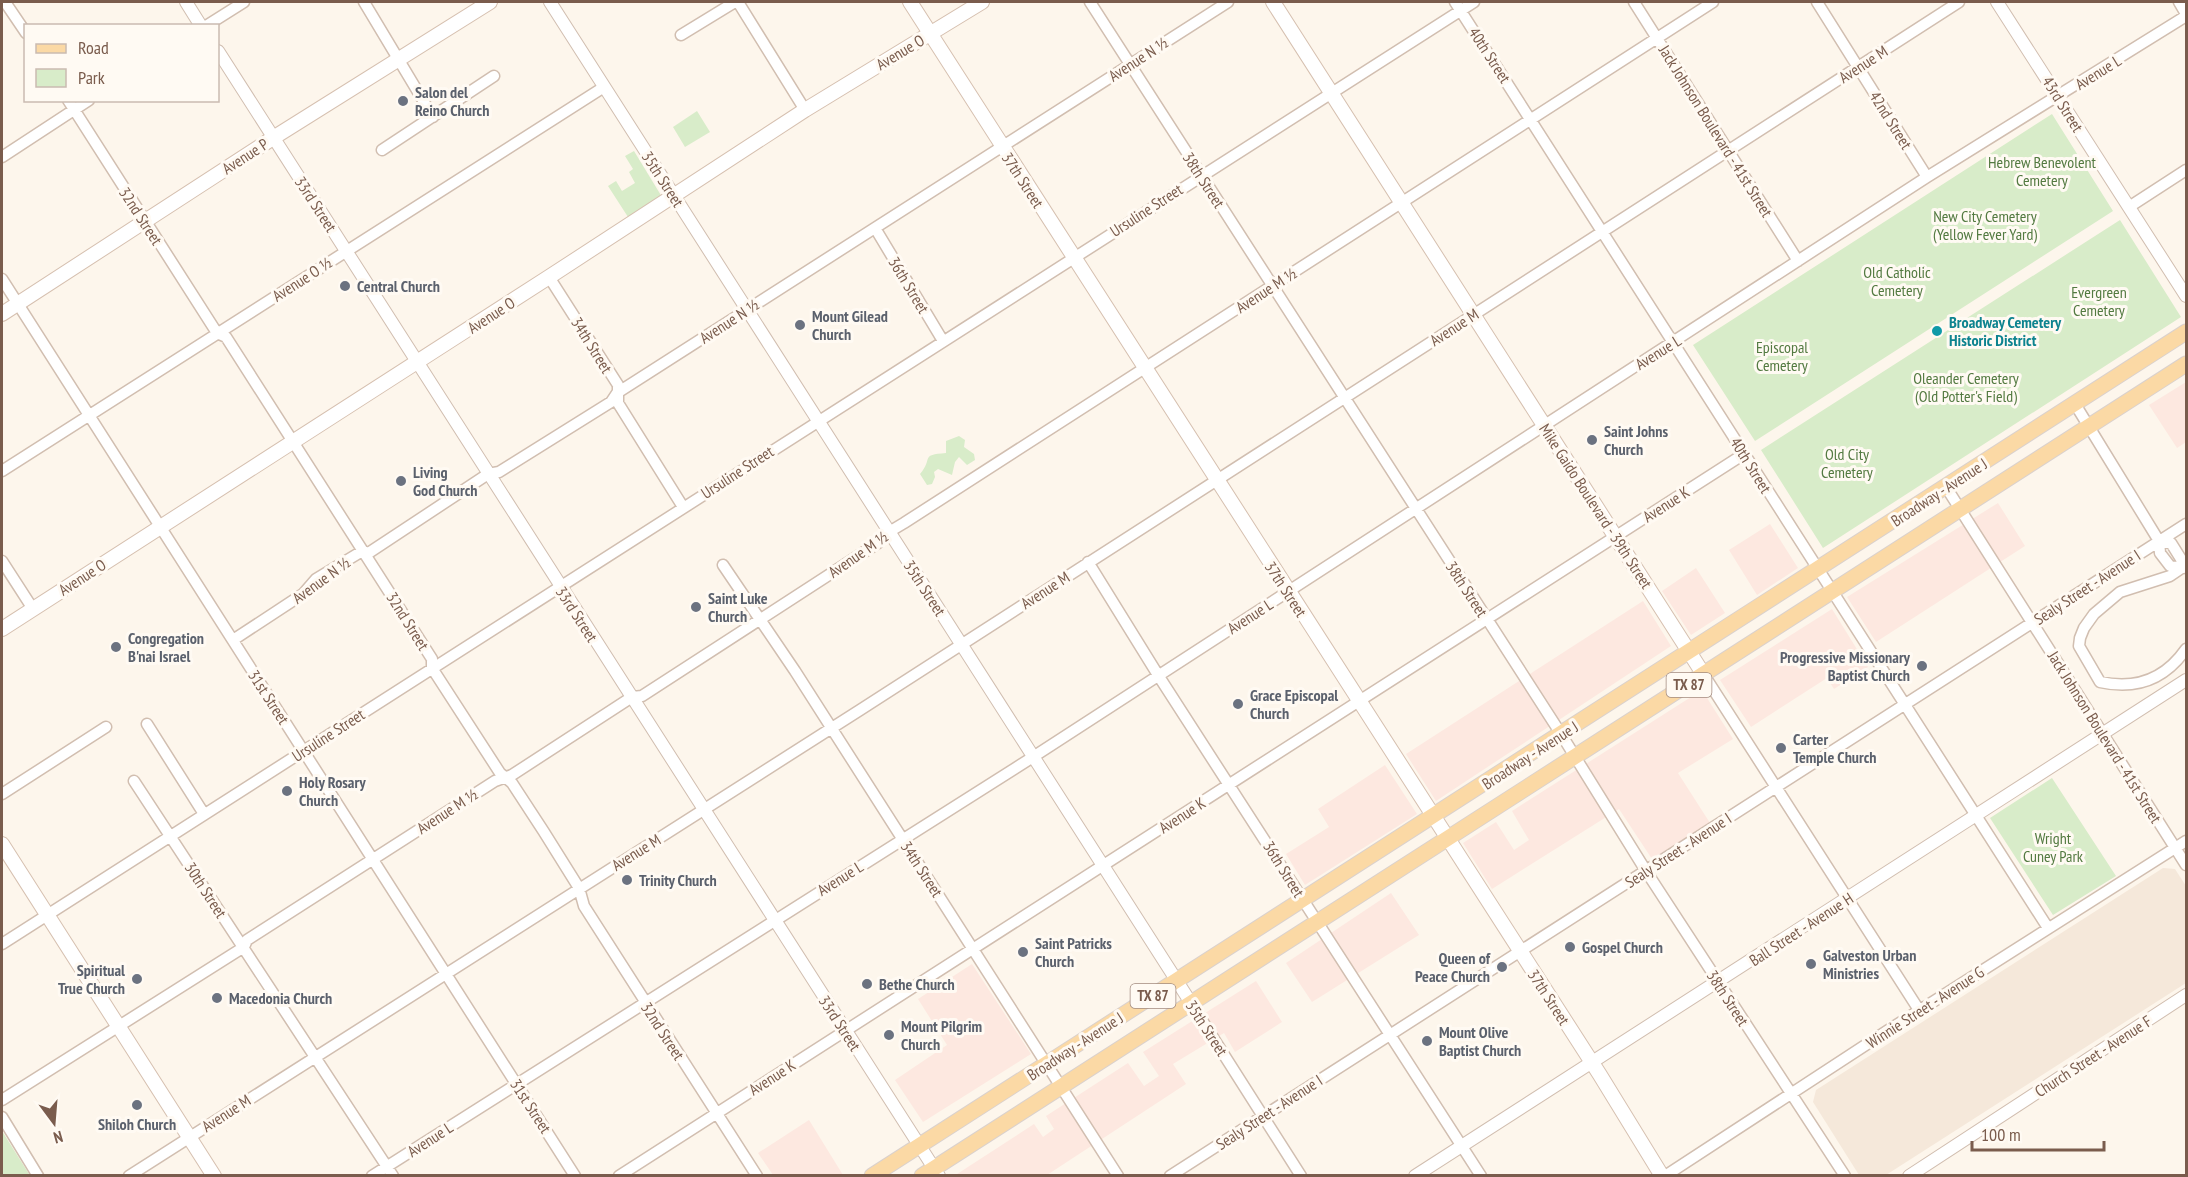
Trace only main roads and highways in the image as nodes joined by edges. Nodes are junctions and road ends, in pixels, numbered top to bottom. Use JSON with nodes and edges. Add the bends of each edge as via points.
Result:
{"nodes":[{"id":1,"x":490,"y":2,"type":"edge"},
{"id":2,"x":910,"y":2,"type":"edge"},
{"id":3,"x":982,"y":2,"type":"edge"},
{"id":4,"x":1273,"y":2,"type":"edge"},
{"id":5,"x":931,"y":33,"type":"junction"},
{"id":6,"x":2,"y":314,"type":"edge"},
{"id":7,"x":2187,"y":332,"type":"edge"},
{"id":8,"x":2187,"y":364,"type":"edge"},
{"id":9,"x":2,"y":629,"type":"edge"},
{"id":10,"x":1690,"y":652,"type":"junction"},
{"id":11,"x":1704,"y":675,"type":"junction"},
{"id":12,"x":1434,"y":816,"type":"junction"},
{"id":13,"x":1448,"y":839,"type":"junction"},
{"id":14,"x":2,"y":844,"type":"edge"},
{"id":15,"x":932,"y":1173,"type":"edge"},
{"id":16,"x":214,"y":1176,"type":"edge"},
{"id":17,"x":872,"y":1176,"type":"edge"},
{"id":18,"x":1664,"y":1176,"type":"edge"}],
"edges":[{"from":1,"to":6,"type":"main road","name":"Avenue P"},
{"from":2,"to":5,"type":"main road","name":"37th Street"},
{"from":3,"to":5,"type":"main road","name":"Avenue O"},
{"from":4,"to":10,"type":"main road","name":"Mike Gaido Boulevard - 39th Street"},
{"from":5,"to":9,"type":"main road","name":"Avenue O","via":[[805,110]]},
{"from":5,"to":12,"type":"main road","name":"37th Street"},
{"from":7,"to":10,"type":"main road","name":"Broadway - Avenue J","number":"TX 87"},
{"from":8,"to":11,"type":"main road","name":"Broadway - Avenue J","number":"TX 87"},
{"from":10,"to":11,"type":"main road","name":"Mike Gaido Boulevard - 39th Street"},
{"from":10,"to":12,"type":"main road","name":"Broadway - Avenue J","number":"TX 87"},
{"from":11,"to":13,"type":"main road","name":"Broadway - Avenue J","number":"TX 87"},
{"from":12,"to":13,"type":"main road","name":"37th Street"},
{"from":12,"to":17,"type":"main road","name":"Broadway - Avenue J","number":"TX 87"},
{"from":13,"to":15,"type":"main road","name":"Broadway - Avenue J","number":"TX 87"},
{"from":13,"to":18,"type":"main road","name":"37th Street"},
{"from":14,"to":16,"type":"main road"}]}
